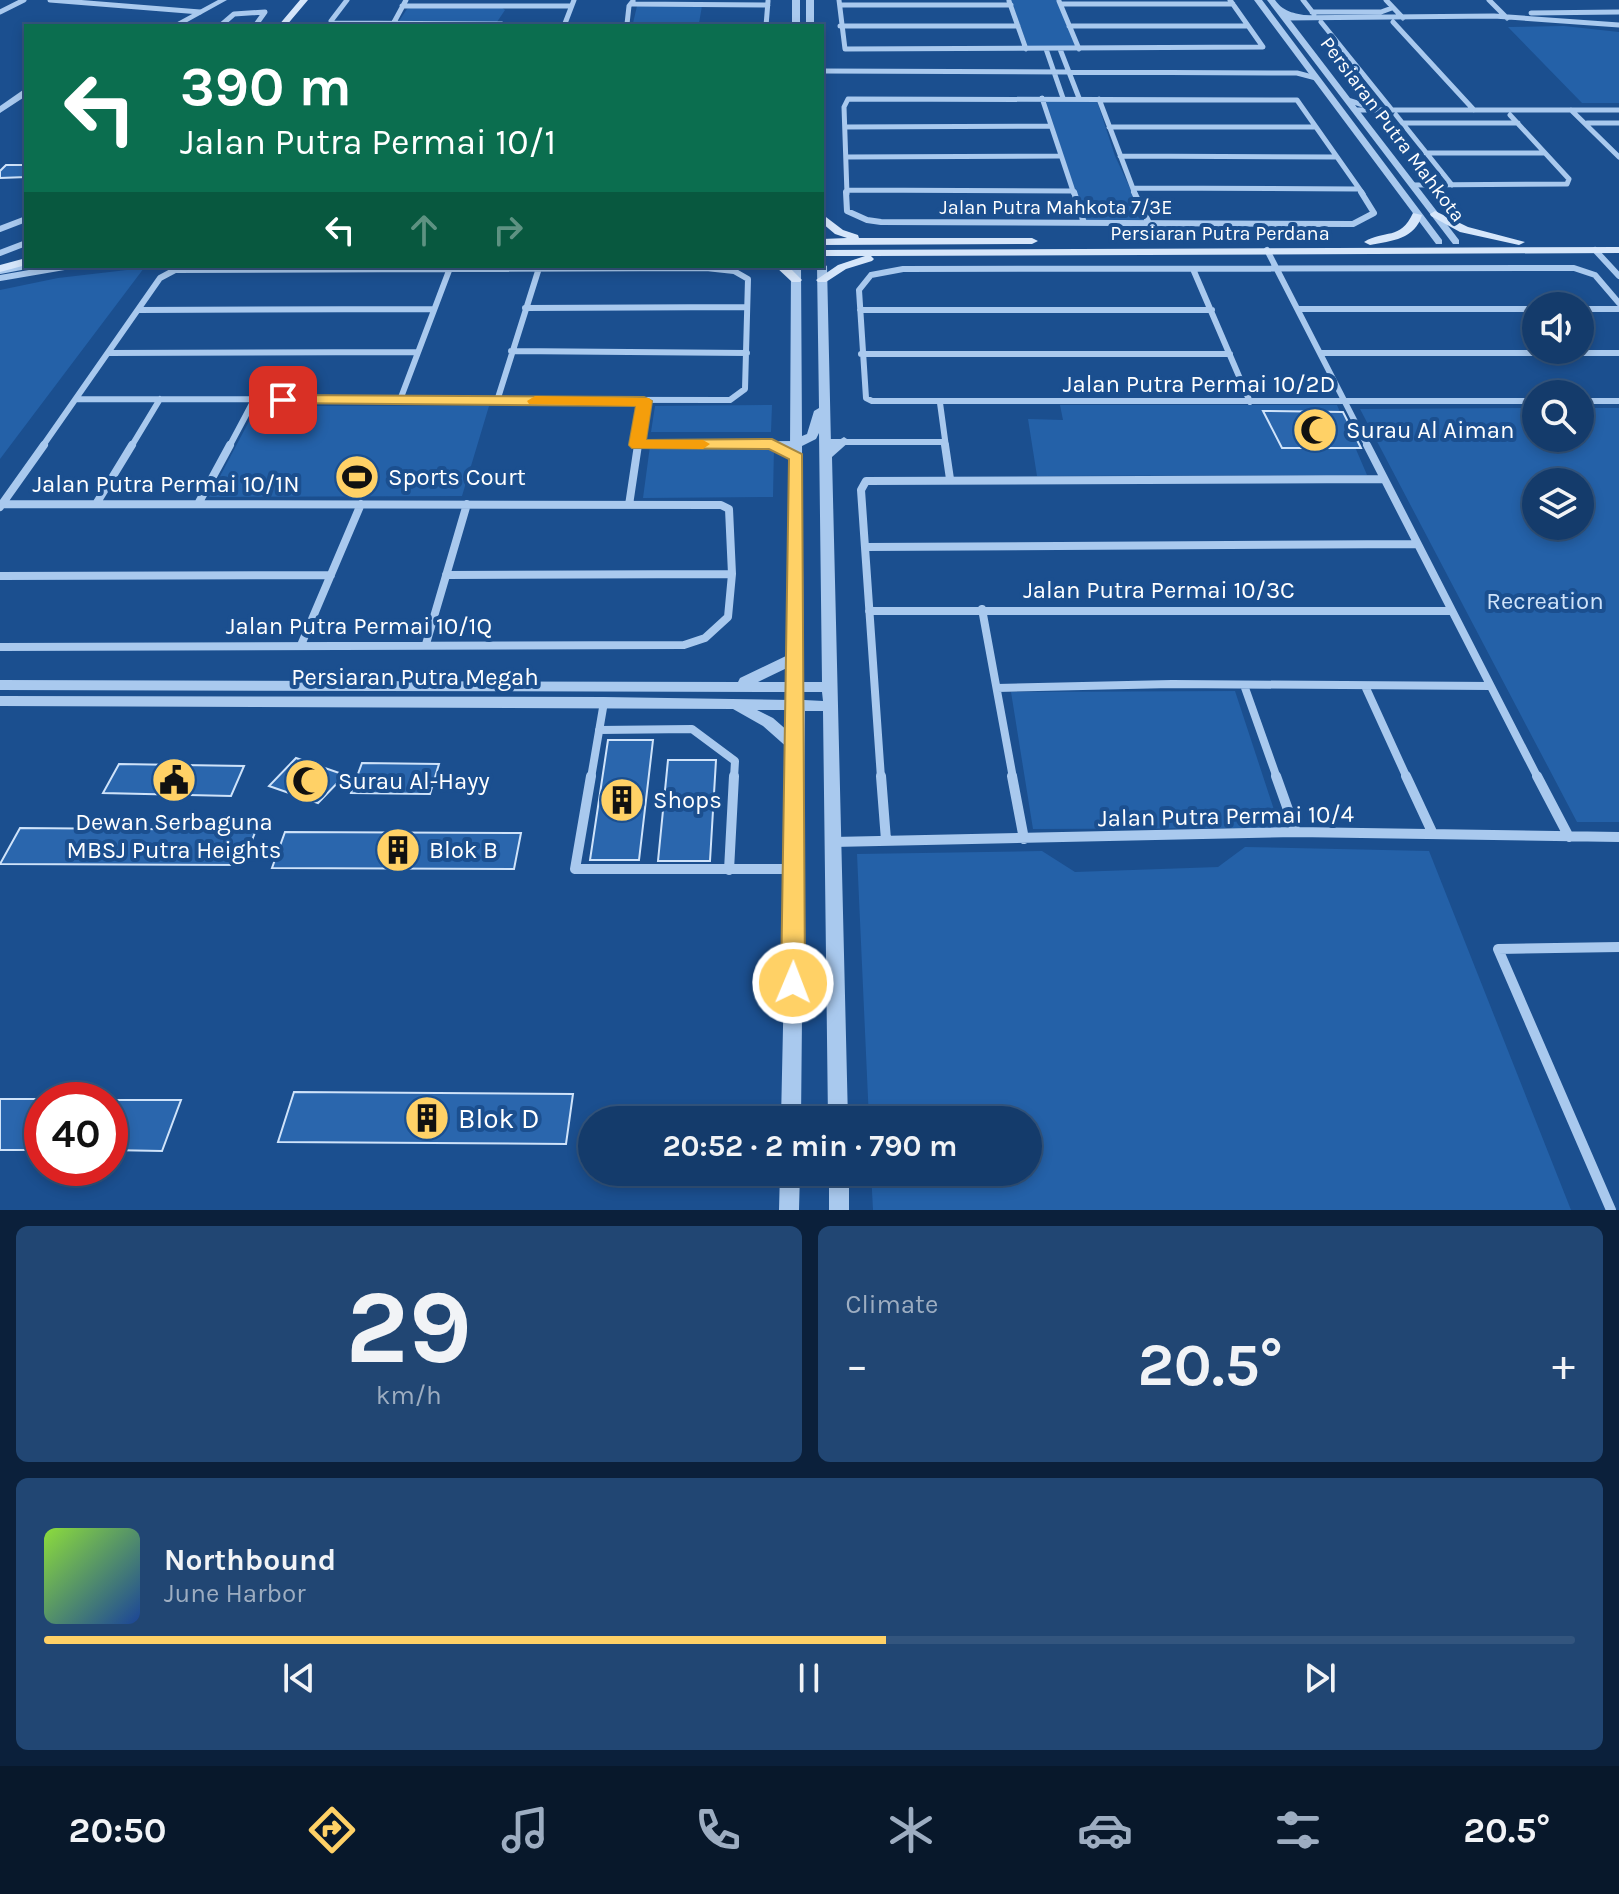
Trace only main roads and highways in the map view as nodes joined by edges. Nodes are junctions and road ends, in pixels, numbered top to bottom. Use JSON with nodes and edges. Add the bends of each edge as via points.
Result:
{"nodes":[{"id":1,"x":304,"y":0,"type":"edge"},
{"id":2,"x":284,"y":24,"type":"edge"},
{"id":3,"x":1435,"y":214,"type":"road end"},
{"id":4,"x":1417,"y":215,"type":"road end"},
{"id":5,"x":824,"y":219,"type":"edge"},
{"id":6,"x":867,"y":241,"type":"junction"},
{"id":7,"x":1619,"y":241,"type":"edge"},
{"id":8,"x":824,"y":242,"type":"edge"},
{"id":9,"x":1370,"y":242,"type":"junction"},
{"id":10,"x":1449,"y":244,"type":"junction"},
{"id":11,"x":1515,"y":246,"type":"junction"},
{"id":12,"x":1619,"y":250,"type":"edge"},
{"id":13,"x":1406,"y":251,"type":"junction"},
{"id":14,"x":824,"y":253,"type":"edge"},
{"id":15,"x":889,"y":254,"type":"junction"},
{"id":16,"x":24,"y":264,"type":"edge"},
{"id":17,"x":783,"y":268,"type":"edge"},
{"id":18,"x":0,"y":270,"type":"edge"},
{"id":19,"x":796,"y":280,"type":"road end"},
{"id":20,"x":822,"y":280,"type":"road end"}],
"edges":[{"from":1,"to":2,"type":"main road"},
{"from":3,"to":11,"type":"main road","via":[[1464,230]]},
{"from":4,"to":9,"type":"main road","via":[[1407,232]]},
{"from":5,"to":6,"type":"main road","via":[[839,232]]},
{"from":6,"to":8,"type":"main road","name":"Persiaran Putra Perdana"},
{"from":6,"to":9,"type":"main road","name":"Persiaran Putra Perdana"},
{"from":7,"to":11,"type":"main road","name":"Persiaran Putra Perdana"},
{"from":9,"to":10,"type":"main road","name":"Persiaran Putra Perdana"},
{"from":10,"to":11,"type":"main road"},
{"from":10,"to":13,"type":"main road"},
{"from":11,"to":12,"type":"main road","name":"Persiaran Putra Perdana"},
{"from":11,"to":13,"type":"main road","name":"Persiaran Putra Perdana"},
{"from":13,"to":15,"type":"main road","name":"Persiaran Putra Perdana"},
{"from":14,"to":15,"type":"main road","name":"Persiaran Putra Perdana"},
{"from":15,"to":20,"type":"main road","via":[[842,267]]},
{"from":16,"to":18,"type":"main road"},
{"from":17,"to":19,"type":"main road"}]}
